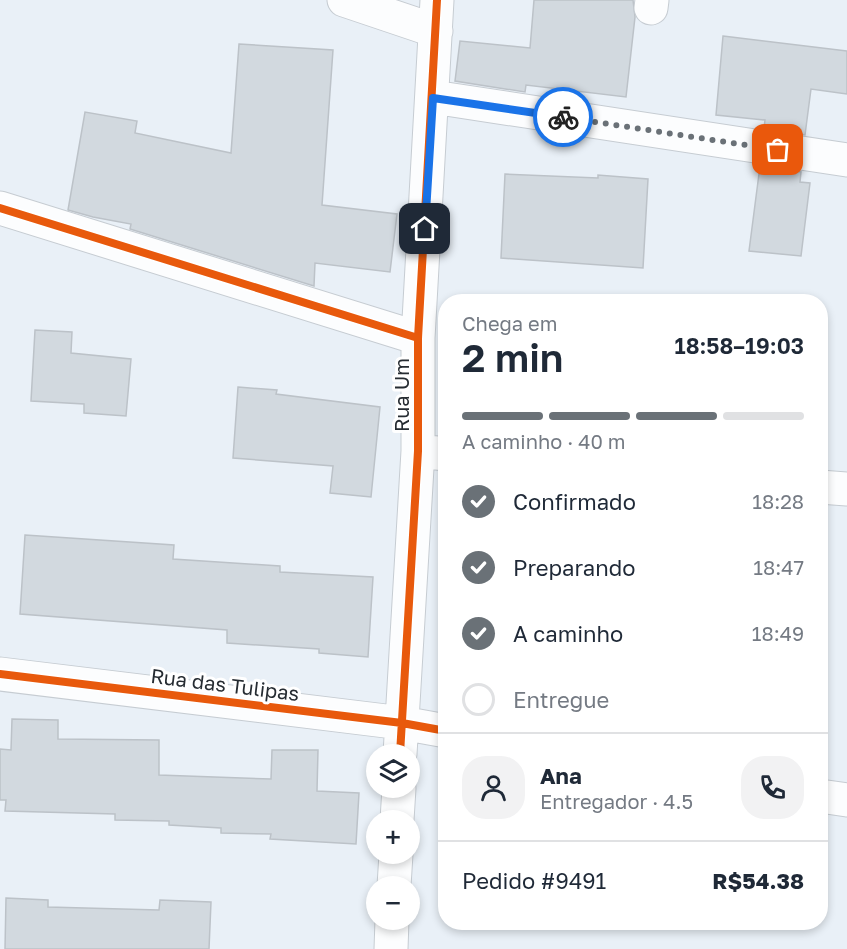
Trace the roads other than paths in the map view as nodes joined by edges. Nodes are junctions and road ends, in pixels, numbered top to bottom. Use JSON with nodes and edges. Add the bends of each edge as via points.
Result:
{"nodes":[{"id":1,"x":344,"y":0,"type":"edge"},
{"id":2,"x":437,"y":15,"type":"edge"},
{"id":3,"x":433,"y":98,"type":"junction"},
{"id":4,"x":847,"y":160,"type":"edge"},
{"id":5,"x":0,"y":208,"type":"edge"},
{"id":6,"x":418,"y":338,"type":"junction"},
{"id":7,"x":432,"y":453,"type":"edge"},
{"id":8,"x":828,"y":488,"type":"edge"},
{"id":9,"x":847,"y":489,"type":"edge"},
{"id":10,"x":0,"y":674,"type":"edge"},
{"id":11,"x":438,"y":732,"type":"edge"},
{"id":12,"x":401,"y":739,"type":"edge"},
{"id":13,"x":828,"y":796,"type":"edge"},
{"id":14,"x":847,"y":800,"type":"edge"},
{"id":15,"x":392,"y":930,"type":"edge"},
{"id":16,"x":391,"y":949,"type":"edge"}],
"edges":[{"from":1,"to":2,"type":"street","name":"Rua Um"},
{"from":2,"to":3,"type":"street","name":"Rua Um"},
{"from":3,"to":4,"type":"street"},
{"from":3,"to":6,"type":"street","name":"Rua Um"},
{"from":5,"to":6,"type":"street"},
{"from":6,"to":7,"type":"street","name":"Rua Um"},
{"from":7,"to":12,"type":"street","name":"Rua Um"},
{"from":8,"to":9,"type":"street"},
{"from":10,"to":12,"type":"street","name":"Rua das Tulipas"},
{"from":11,"to":12,"type":"street","name":"Rua das Tulipas"},
{"from":13,"to":14,"type":"street"},
{"from":15,"to":16,"type":"street"}]}
